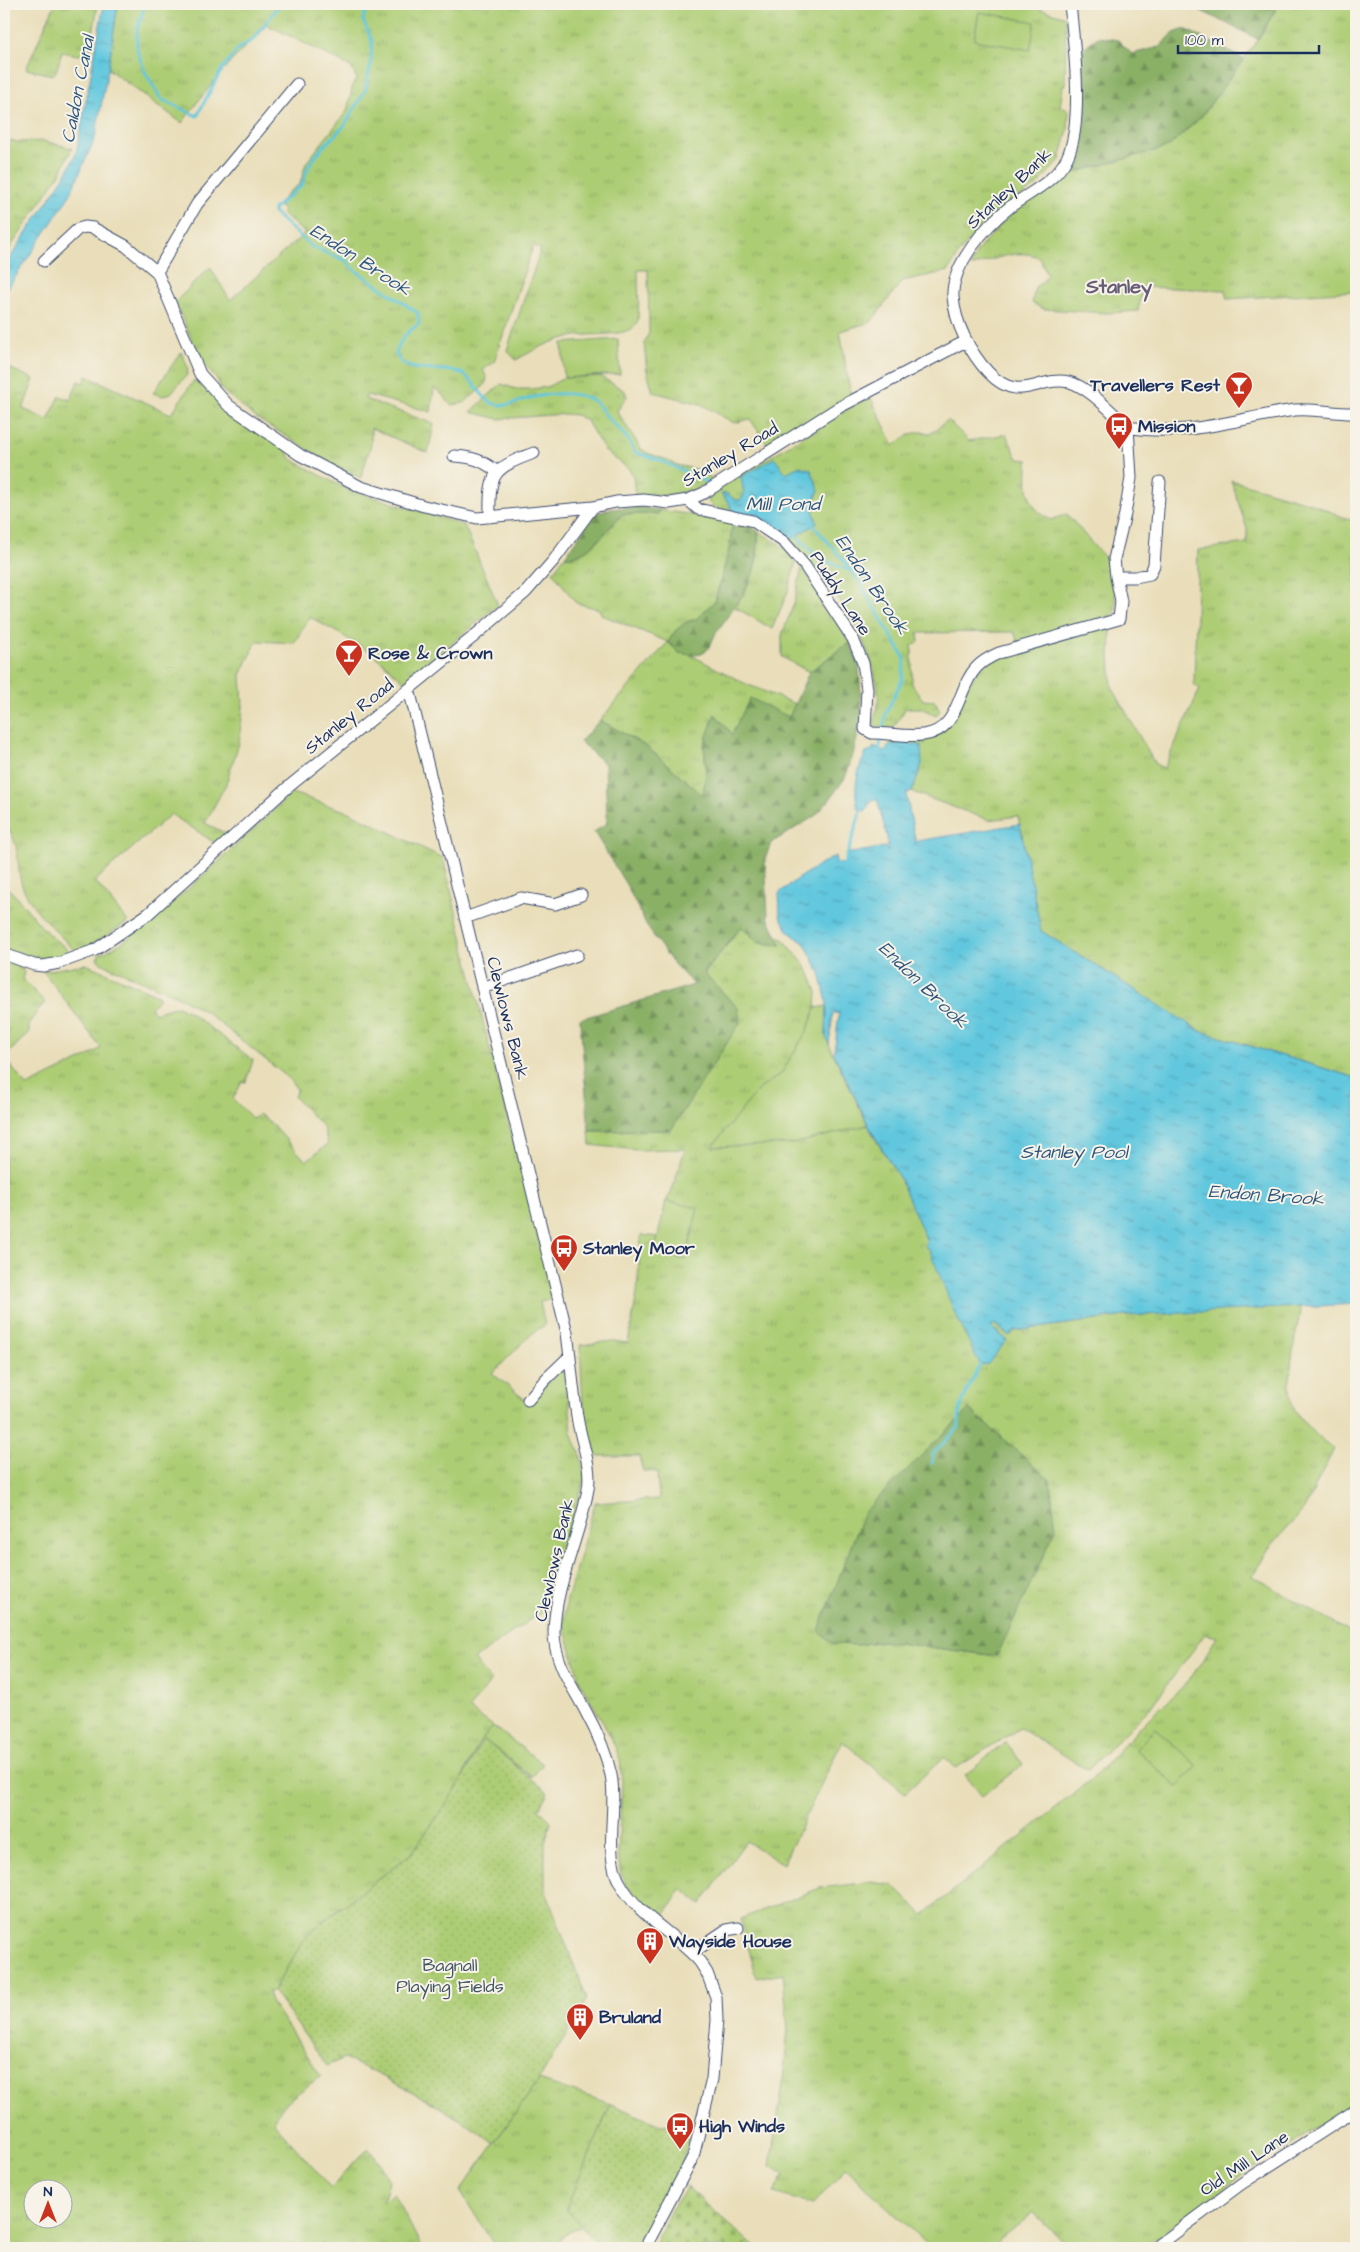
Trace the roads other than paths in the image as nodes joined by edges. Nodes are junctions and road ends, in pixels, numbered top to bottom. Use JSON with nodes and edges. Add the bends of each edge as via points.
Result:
{"nodes":[{"id":1,"x":1070,"y":4,"type":"edge"},
{"id":2,"x":297,"y":84,"type":"dead end"},
{"id":3,"x":44,"y":261,"type":"dead end"},
{"id":4,"x":157,"y":272,"type":"junction"},
{"id":5,"x":966,"y":340,"type":"junction"},
{"id":6,"x":1356,"y":413,"type":"edge"},
{"id":7,"x":1128,"y":428,"type":"junction"},
{"id":8,"x":534,"y":452,"type":"dead end"},
{"id":9,"x":454,"y":456,"type":"dead end"},
{"id":10,"x":497,"y":472,"type":"junction"},
{"id":11,"x":1160,"y":482,"type":"dead end"},
{"id":12,"x":688,"y":500,"type":"junction"},
{"id":13,"x":593,"y":507,"type":"junction"},
{"id":14,"x":490,"y":517,"type":"junction"},
{"id":15,"x":1116,"y":576,"type":"junction"},
{"id":16,"x":409,"y":689,"type":"junction"},
{"id":17,"x":581,"y":895,"type":"dead end"},
{"id":18,"x":465,"y":918,"type":"junction"},
{"id":19,"x":4,"y":954,"type":"edge"},
{"id":20,"x":577,"y":955,"type":"dead end"},
{"id":21,"x":482,"y":988,"type":"junction"},
{"id":22,"x":570,"y":1356,"type":"junction"},
{"id":23,"x":528,"y":1400,"type":"dead end"},
{"id":24,"x":738,"y":1928,"type":"dead end"},
{"id":25,"x":692,"y":1953,"type":"junction"},
{"id":26,"x":1356,"y":2110,"type":"edge"},
{"id":27,"x":646,"y":2248,"type":"edge"},
{"id":28,"x":1154,"y":2248,"type":"edge"}],
"edges":[{"from":1,"to":5,"type":"street","name":"Stanley Bank","via":[[1076,68],[1070,150],[1058,170],[1045,183],[996,219],[972,246],[962,264],[953,297]]},
{"from":2,"to":4,"type":"street","via":[[197,204]]},
{"from":3,"to":4,"type":"street","via":[[78,229],[85,227],[126,246]]},
{"from":4,"to":14,"type":"street","via":[[200,374],[228,404],[300,455],[361,487],[424,506],[477,518]]},
{"from":5,"to":7,"type":"street","name":"Stanley Bank","via":[[987,371],[999,382],[1013,388],[1030,389],[1057,381],[1079,385]]},
{"from":5,"to":12,"type":"street","name":"Stanley Road","via":[[838,408]]},
{"from":6,"to":7,"type":"street","via":[[1296,410],[1175,432]]},
{"from":7,"to":15,"type":"street","name":"Puddy Lane","via":[[1131,478],[1114,559]]},
{"from":8,"to":10,"type":"street","via":[[506,463]]},
{"from":9,"to":10,"type":"street","via":[[484,461]]},
{"from":10,"to":14,"type":"street","via":[[491,484]]},
{"from":11,"to":15,"type":"street","via":[[1154,566],[1150,574]]},
{"from":12,"to":13,"type":"street","name":"Stanley Road","via":[[616,502]]},
{"from":12,"to":15,"type":"street","name":"Puddy Lane","via":[[698,509],[753,521],[784,542],[805,566],[860,655],[866,689],[865,729],[876,733],[924,735],[947,724],[974,669],[984,660],[1119,619],[1121,601]]},
{"from":13,"to":14,"type":"street"},
{"from":13,"to":16,"type":"street","name":"Stanley Road","via":[[526,592]]},
{"from":16,"to":18,"type":"street","name":"Clewlows Bank"},
{"from":16,"to":19,"type":"street","name":"Stanley Road","via":[[287,788],[148,914],[115,938],[94,950],[43,966]]},
{"from":17,"to":18,"type":"street","via":[[555,904],[521,898]]},
{"from":18,"to":21,"type":"street","name":"Clewlows Bank"},
{"from":20,"to":21,"type":"street"},
{"from":21,"to":22,"type":"street","name":"Clewlows Bank","via":[[556,1279]]},
{"from":22,"to":23,"type":"street"},
{"from":22,"to":25,"type":"street","name":"Clewlows Bank","via":[[588,1487],[558,1605],[554,1632],[556,1650],[562,1669],[603,1745],[614,1799],[613,1858],[618,1881],[631,1901]]},
{"from":24,"to":25,"type":"street","via":[[726,1930]]},
{"from":25,"to":27,"type":"street","name":"Clewlows Bank","via":[[707,1973],[716,1997],[712,2079],[693,2157]]},
{"from":26,"to":28,"type":"street","name":"Old Mill Lane","via":[[1241,2184]]}]}
